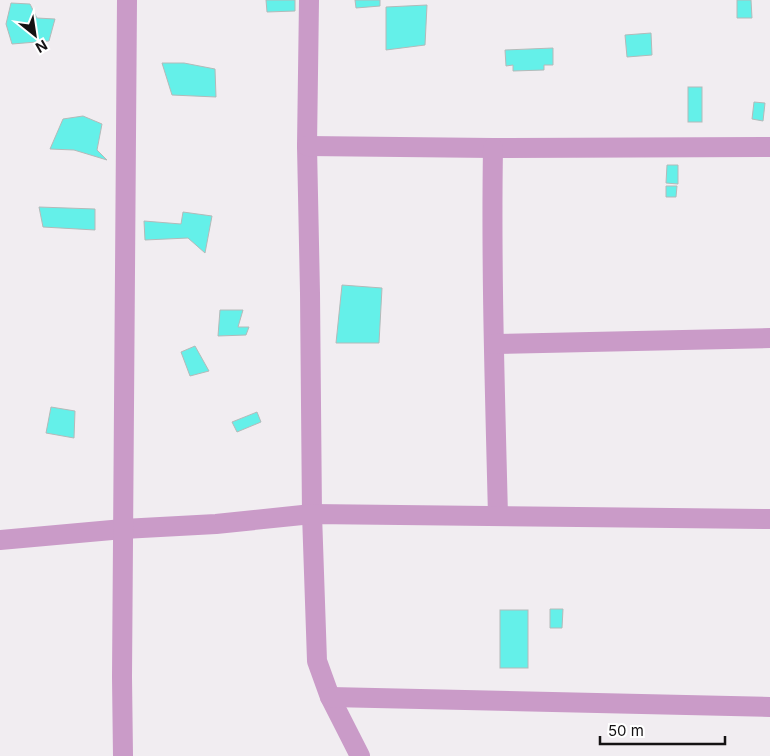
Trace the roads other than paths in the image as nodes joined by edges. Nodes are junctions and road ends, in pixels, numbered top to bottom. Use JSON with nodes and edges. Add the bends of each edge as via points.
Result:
{"nodes":[{"id":1,"x":127,"y":0,"type":"edge"},
{"id":2,"x":309,"y":0,"type":"edge"},
{"id":3,"x":307,"y":146,"type":"junction"},
{"id":4,"x":770,"y":147,"type":"edge"},
{"id":5,"x":493,"y":148,"type":"junction"},
{"id":6,"x":770,"y":338,"type":"edge"},
{"id":7,"x":494,"y":344,"type":"junction"},
{"id":8,"x":312,"y":514,"type":"junction"},
{"id":9,"x":498,"y":516,"type":"junction"},
{"id":10,"x":770,"y":518,"type":"edge"},
{"id":11,"x":123,"y":529,"type":"junction"},
{"id":12,"x":0,"y":540,"type":"edge"},
{"id":13,"x":330,"y":697,"type":"junction"},
{"id":14,"x":770,"y":707,"type":"edge"},
{"id":15,"x":123,"y":756,"type":"edge"},
{"id":16,"x":360,"y":756,"type":"edge"}],
"edges":[{"from":1,"to":11,"type":"street"},
{"from":2,"to":3,"type":"street"},
{"from":3,"to":5,"type":"street"},
{"from":3,"to":8,"type":"street"},
{"from":4,"to":5,"type":"street"},
{"from":5,"to":7,"type":"street"},
{"from":6,"to":7,"type":"street"},
{"from":7,"to":9,"type":"street"},
{"from":8,"to":9,"type":"street"},
{"from":8,"to":11,"type":"street"},
{"from":8,"to":13,"type":"street","via":[[317,662]]},
{"from":9,"to":10,"type":"street"},
{"from":11,"to":12,"type":"street"},
{"from":11,"to":15,"type":"street"},
{"from":13,"to":14,"type":"street"},
{"from":13,"to":16,"type":"street"}]}
